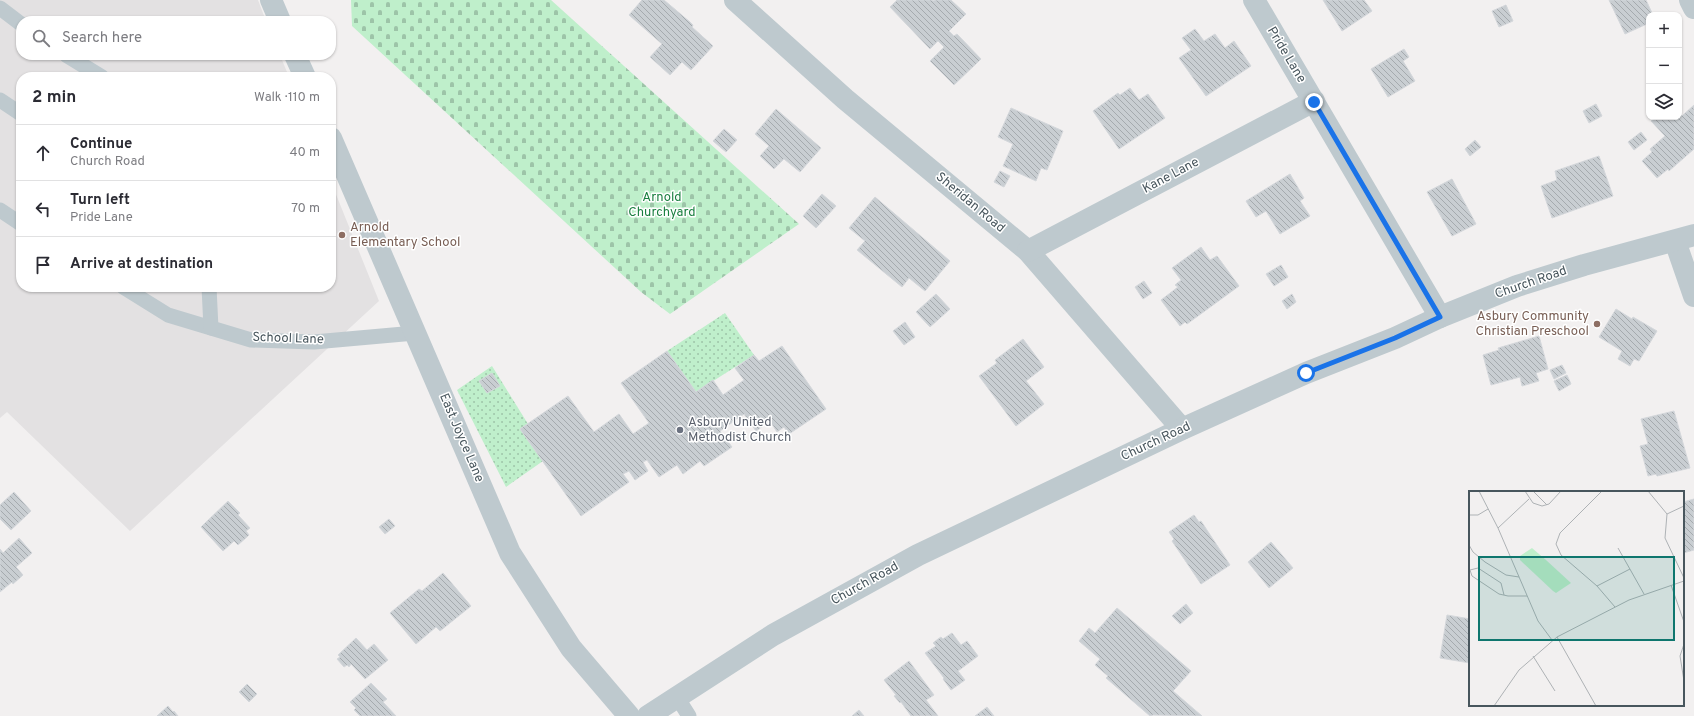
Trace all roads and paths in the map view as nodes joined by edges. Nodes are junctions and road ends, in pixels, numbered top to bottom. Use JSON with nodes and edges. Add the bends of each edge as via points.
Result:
{"nodes":[{"id":1,"x":271,"y":0,"type":"edge"},
{"id":2,"x":736,"y":0,"type":"edge"},
{"id":3,"x":1254,"y":0,"type":"edge"},
{"id":4,"x":1690,"y":0,"type":"edge"},
{"id":5,"x":0,"y":8,"type":"edge"},
{"id":6,"x":1694,"y":8,"type":"edge"},
{"id":7,"x":278,"y":16,"type":"edge"},
{"id":8,"x":16,"y":20,"type":"edge"},
{"id":9,"x":74,"y":60,"type":"edge"},
{"id":10,"x":297,"y":60,"type":"edge"},
{"id":11,"x":94,"y":72,"type":"edge"},
{"id":12,"x":303,"y":72,"type":"edge"},
{"id":13,"x":0,"y":100,"type":"edge"},
{"id":14,"x":1314,"y":102,"type":"junction"},
{"id":15,"x":16,"y":111,"type":"edge"},
{"id":16,"x":336,"y":160,"type":"edge"},
{"id":17,"x":339,"y":174,"type":"edge"},
{"id":18,"x":0,"y":210,"type":"edge"},
{"id":19,"x":16,"y":221,"type":"edge"},
{"id":20,"x":1685,"y":238,"type":"edge"},
{"id":21,"x":1028,"y":252,"type":"junction"},
{"id":22,"x":131,"y":292,"type":"edge"},
{"id":23,"x":209,"y":292,"type":"edge"},
{"id":24,"x":1694,"y":296,"type":"edge"},
{"id":25,"x":1440,"y":317,"type":"junction"},
{"id":26,"x":211,"y":328,"type":"junction"},
{"id":27,"x":416,"y":333,"type":"junction"},
{"id":28,"x":1182,"y":429,"type":"junction"},
{"id":29,"x":677,"y":697,"type":"junction"},
{"id":30,"x":629,"y":716,"type":"edge"},
{"id":31,"x":648,"y":716,"type":"edge"},
{"id":32,"x":689,"y":716,"type":"edge"}],
"edges":[{"from":1,"to":7,"type":"street"},
{"from":2,"to":21,"type":"street","name":"Sheridan Road","via":[[845,99]]},
{"from":3,"to":14,"type":"street","name":"Pride Lane"},
{"from":4,"to":6,"type":"street"},
{"from":5,"to":8,"type":"lane"},
{"from":9,"to":11,"type":"lane"},
{"from":10,"to":12,"type":"street"},
{"from":13,"to":15,"type":"lane"},
{"from":14,"to":21,"type":"street","name":"Kane Lane"},
{"from":14,"to":25,"type":"street","name":"Pride Lane"},
{"from":16,"to":17,"type":"street","name":"East Joyce Lane"},
{"from":17,"to":27,"type":"street","name":"East Joyce Lane"},
{"from":18,"to":19,"type":"lane"},
{"from":20,"to":24,"type":"street"},
{"from":20,"to":25,"type":"street","name":"Church Road","via":[[1517,286]]},
{"from":21,"to":28,"type":"street","name":"Sheridan Road"},
{"from":22,"to":26,"type":"lane","name":"School Lane","via":[[168,315]]},
{"from":23,"to":26,"type":"lane"},
{"from":25,"to":28,"type":"street","name":"Church Road"},
{"from":26,"to":27,"type":"lane","name":"School Lane","via":[[251,340],[314,342]]},
{"from":27,"to":30,"type":"street","name":"East Joyce Lane","via":[[510,553],[572,648]]},
{"from":28,"to":29,"type":"street","name":"Church Road","via":[[918,555],[773,635]]},
{"from":29,"to":31,"type":"street","name":"Church Road"},
{"from":29,"to":32,"type":"lane"}]}
